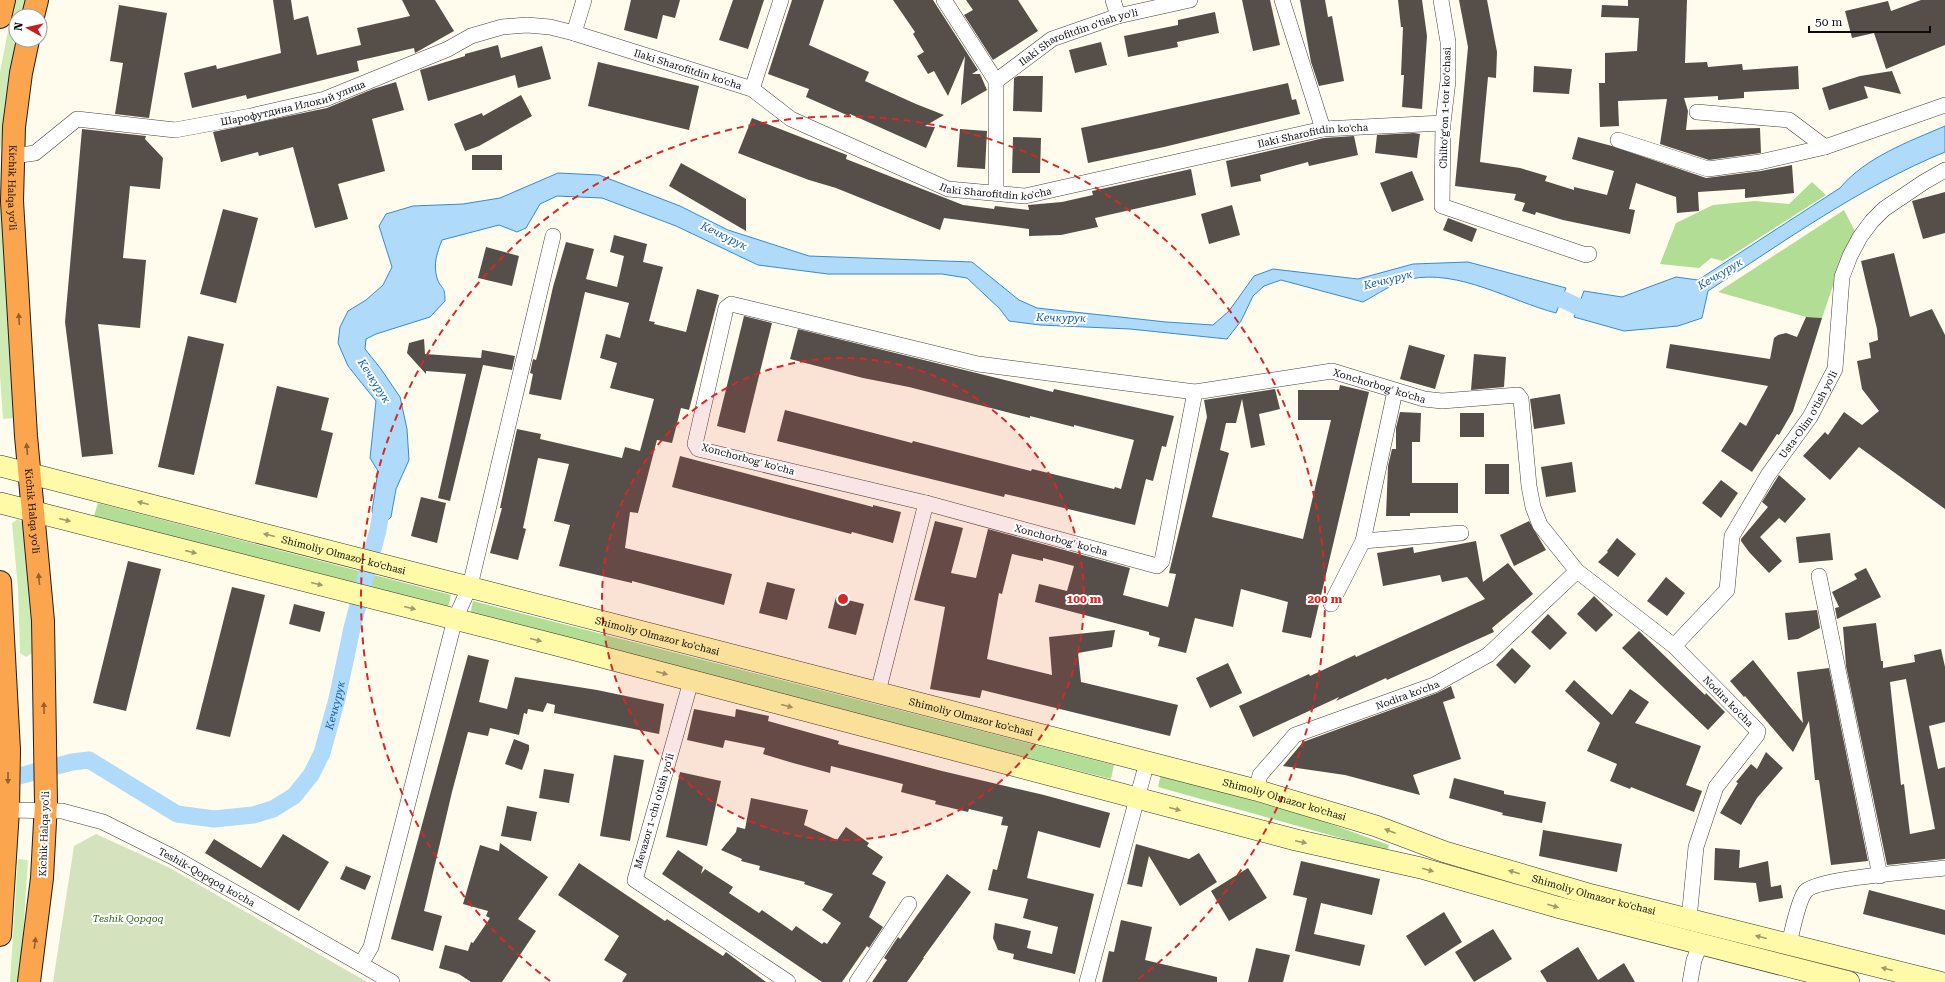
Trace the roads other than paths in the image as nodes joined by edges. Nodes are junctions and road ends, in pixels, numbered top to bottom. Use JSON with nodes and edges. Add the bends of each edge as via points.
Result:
{"nodes":[{"id":1,"x":4,"y":0,"type":"edge"},
{"id":2,"x":584,"y":0,"type":"edge"},
{"id":3,"x":781,"y":0,"type":"edge"},
{"id":4,"x":944,"y":0,"type":"edge"},
{"id":5,"x":1113,"y":0,"type":"edge"},
{"id":6,"x":1190,"y":0,"type":"edge"},
{"id":7,"x":1282,"y":0,"type":"edge"},
{"id":8,"x":1441,"y":0,"type":"edge"},
{"id":9,"x":1118,"y":16,"type":"junction"},
{"id":10,"x":0,"y":17,"type":"edge"},
{"id":11,"x":574,"y":33,"type":"junction"},
{"id":12,"x":26,"y":48,"type":"edge"},
{"id":13,"x":996,"y":81,"type":"junction"},
{"id":14,"x":752,"y":89,"type":"junction"},
{"id":15,"x":1945,"y":105,"type":"edge"},
{"id":16,"x":1697,"y":112,"type":"dead end"},
{"id":17,"x":1443,"y":123,"type":"junction"},
{"id":18,"x":1323,"y":129,"type":"junction"},
{"id":19,"x":1618,"y":140,"type":"dead end"},
{"id":20,"x":1825,"y":147,"type":"junction"},
{"id":21,"x":13,"y":156,"type":"junction"},
{"id":22,"x":1945,"y":170,"type":"edge"},
{"id":23,"x":996,"y":193,"type":"junction"},
{"id":24,"x":553,"y":236,"type":"dead end"},
{"id":25,"x":1589,"y":254,"type":"dead end"},
{"id":26,"x":1395,"y":391,"type":"junction"},
{"id":27,"x":1196,"y":392,"type":"junction"},
{"id":28,"x":1518,"y":395,"type":"joint"},
{"id":29,"x":0,"y":466,"type":"edge"},
{"id":30,"x":29,"y":474,"type":"junction"},
{"id":31,"x":0,"y":503,"type":"edge"},
{"id":32,"x":926,"y":503,"type":"junction"},
{"id":33,"x":33,"y":512,"type":"junction"},
{"id":34,"x":1461,"y":533,"type":"dead end"},
{"id":35,"x":1363,"y":541,"type":"junction"},
{"id":36,"x":1577,"y":571,"type":"junction"},
{"id":37,"x":1819,"y":576,"type":"dead end"},
{"id":38,"x":0,"y":582,"type":"edge"},
{"id":39,"x":470,"y":586,"type":"junction"},
{"id":40,"x":1331,"y":604,"type":"dead end"},
{"id":41,"x":455,"y":620,"type":"junction"},
{"id":42,"x":1674,"y":646,"type":"junction"},
{"id":43,"x":691,"y":680,"type":"junction"},
{"id":44,"x":2,"y":688,"type":"edge"},
{"id":45,"x":878,"y":692,"type":"junction"},
{"id":46,"x":1147,"y":762,"type":"junction"},
{"id":47,"x":1256,"y":790,"type":"junction"},
{"id":48,"x":1138,"y":799,"type":"junction"},
{"id":49,"x":46,"y":807,"type":"junction"},
{"id":50,"x":8,"y":808,"type":"junction"},
{"id":51,"x":1945,"y":868,"type":"edge"},
{"id":52,"x":1880,"y":876,"type":"junction"},
{"id":53,"x":1592,"y":895,"type":"junction"},
{"id":54,"x":909,"y":904,"type":"dead end"},
{"id":55,"x":1586,"y":914,"type":"junction"},
{"id":56,"x":1689,"y":919,"type":"junction"},
{"id":57,"x":0,"y":935,"type":"edge"},
{"id":58,"x":1701,"y":944,"type":"junction"},
{"id":59,"x":1789,"y":944,"type":"junction"},
{"id":60,"x":361,"y":964,"type":"junction"},
{"id":61,"x":1918,"y":980,"type":"edge"},
{"id":62,"x":29,"y":982,"type":"edge"},
{"id":63,"x":392,"y":982,"type":"edge"},
{"id":64,"x":788,"y":982,"type":"edge"},
{"id":65,"x":857,"y":982,"type":"edge"},
{"id":66,"x":1087,"y":982,"type":"edge"},
{"id":67,"x":1690,"y":982,"type":"edge"},
{"id":68,"x":1849,"y":982,"type":"edge"},
{"id":69,"x":1939,"y":982,"type":"edge"}],
"edges":[{"from":1,"to":10,"type":"highway"},
{"from":2,"to":11,"type":"street"},
{"from":3,"to":14,"type":"street"},
{"from":4,"to":13,"type":"street"},
{"from":5,"to":9,"type":"street"},
{"from":6,"to":9,"type":"street","name":"Ilaki Sharofitdin o'tish yo'li"},
{"from":7,"to":18,"type":"street"},
{"from":8,"to":17,"type":"street","name":"Chiltoʻgʻon 1-tor koʻchasi","via":[[1448,42],[1448,81]]},
{"from":9,"to":13,"type":"street","name":"Ilaki Sharofitdin o'tish yo'li","via":[[1052,39]]},
{"from":11,"to":14,"type":"street","name":"Ilaki Sharofitdin ko'cha"},
{"from":11,"to":21,"type":"street","name":"Шарофутдина Илокий улица","via":[[527,25],[502,27],[471,36],[448,49],[325,99],[174,130],[76,119],[35,153]]},
{"from":12,"to":21,"type":"highway","name":"Kichik Halqa yo'li","via":[[17,98]]},
{"from":13,"to":23,"type":"street"},
{"from":14,"to":23,"type":"street","name":"Ilaki Sharofitdin ko'cha","via":[[791,119],[948,189]]},
{"from":15,"to":20,"type":"street"},
{"from":16,"to":20,"type":"street","via":[[1789,120]]},
{"from":17,"to":18,"type":"street","name":"Ilaki Sharofitdin ko'cha"},
{"from":17,"to":25,"type":"street","name":"Chiltoʻgʻon 1-tor koʻchasi","via":[[1442,206]]},
{"from":18,"to":23,"type":"street","name":"Ilaki Sharofitdin ko'cha","via":[[1025,196]]},
{"from":19,"to":20,"type":"street","via":[[1708,169],[1760,162]]},
{"from":30,"to":21,"type":"highway","name":"Kichik Halqa yo'li","one_way":true,"via":[[15,261]]},
{"from":22,"to":42,"type":"street","name":"Usta-Olim o'tish yo'li","via":[[1884,208],[1860,237],[1842,277],[1835,369],[1810,417],[1768,475],[1732,536],[1727,590]]},
{"from":24,"to":39,"type":"street"},
{"from":26,"to":27,"type":"street","name":"Xonchorbog' ko'cha","via":[[1332,371]]},
{"from":26,"to":28,"type":"street","name":"Xonchorbog' ko'cha","via":[[1442,401]]},
{"from":26,"to":35,"type":"street"},
{"from":27,"to":32,"type":"street","name":"Xonchorbog' ko'cha","via":[[1162,561],[1157,566]]},
{"from":27,"to":32,"type":"street","name":"Xonchorbog' ko'cha","via":[[978,364],[731,304],[726,308],[695,444],[698,449]]},
{"from":28,"to":36,"type":"street","name":"Nodira ko'cha","via":[[1521,399],[1533,507],[1540,525]]},
{"from":29,"to":30,"type":"main road","name":"Shimoliy Olmazor ko'chasi"},
{"from":30,"to":33,"type":"highway","name":"Kichik Halqa yo'li"},
{"from":39,"to":30,"type":"main road","name":"Shimoliy Olmazor ko'chasi","one_way":true},
{"from":31,"to":33,"type":"main road","name":"Shimoliy Olmazor ko'chasi"},
{"from":32,"to":45,"type":"street"},
{"from":33,"to":41,"type":"main road","name":"Shimoliy Olmazor ko'chasi","one_way":true},
{"from":49,"to":33,"type":"highway","name":"Kichik Halqa yo'li","one_way":true,"via":[[43,621]]},
{"from":34,"to":35,"type":"street"},
{"from":35,"to":40,"type":"street"},
{"from":36,"to":42,"type":"street","name":"Nodira ko'cha"},
{"from":36,"to":47,"type":"street","name":"Nodira ko'cha","via":[[1488,655],[1434,685],[1296,735],[1260,775]]},
{"from":37,"to":52,"type":"street"},
{"from":38,"to":44,"type":"highway"},
{"from":39,"to":41,"type":"street"},
{"from":39,"to":45,"type":"main road","name":"Shimoliy Olmazor ko'chasi"},
{"from":41,"to":43,"type":"main road","name":"Shimoliy Olmazor ko'chasi","one_way":true},
{"from":41,"to":60,"type":"street","via":[[371,947]]},
{"from":42,"to":56,"type":"street","name":"Nodira ko'cha","via":[[1758,733],[1716,787],[1696,847]]},
{"from":43,"to":48,"type":"main road","name":"Shimoliy Olmazor ko'chasi","one_way":true},
{"from":43,"to":64,"type":"street","name":"Mevazor 1-chi o'tish yo'li","via":[[635,880]]},
{"from":44,"to":50,"type":"highway","one_way":true,"via":[[9,750]]},
{"from":45,"to":46,"type":"main road","name":"Shimoliy Olmazor ko'chasi"},
{"from":46,"to":47,"type":"main road","name":"Shimoliy Olmazor ko'chasi"},
{"from":46,"to":48,"type":"street"},
{"from":53,"to":47,"type":"main road","name":"Shimoliy Olmazor ko'chasi","one_way":true,"via":[[1445,852],[1376,826]]},
{"from":48,"to":55,"type":"main road","name":"Shimoliy Olmazor ko'chasi","one_way":true,"via":[[1296,840],[1421,868]]},
{"from":48,"to":66,"type":"street"},
{"from":49,"to":50,"type":"street","name":"Teshik-Qopqoq ko'cha"},
{"from":49,"to":60,"type":"street","name":"Teshik-Qopqoq ko'cha","via":[[103,822],[173,857]]},
{"from":62,"to":49,"type":"highway","name":"Kichik Halqa yo'li","one_way":true,"via":[[42,878]]},
{"from":50,"to":57,"type":"highway"},
{"from":51,"to":52,"type":"street"},
{"from":52,"to":59,"type":"street","via":[[1852,878],[1812,886],[1805,892]]},
{"from":53,"to":55,"type":"main road"},
{"from":53,"to":56,"type":"main road","name":"Shimoliy Olmazor ko'chasi"},
{"from":54,"to":65,"type":"street"},
{"from":55,"to":58,"type":"main road","name":"Shimoliy Olmazor ko'chasi"},
{"from":59,"to":56,"type":"main road","name":"Shimoliy Olmazor ko'chasi","one_way":true},
{"from":58,"to":67,"type":"street","via":[[1694,960]]},
{"from":58,"to":68,"type":"main road","name":"Shimoliy Olmazor ko'chasi"},
{"from":61,"to":59,"type":"main road","name":"Shimoliy Olmazor ko'chasi","one_way":true},
{"from":60,"to":63,"type":"street","name":"Teshik-Qopqoq ko'cha"},
{"from":61,"to":69,"type":"main road","name":"Shimoliy Olmazor ko'chasi"}]}
